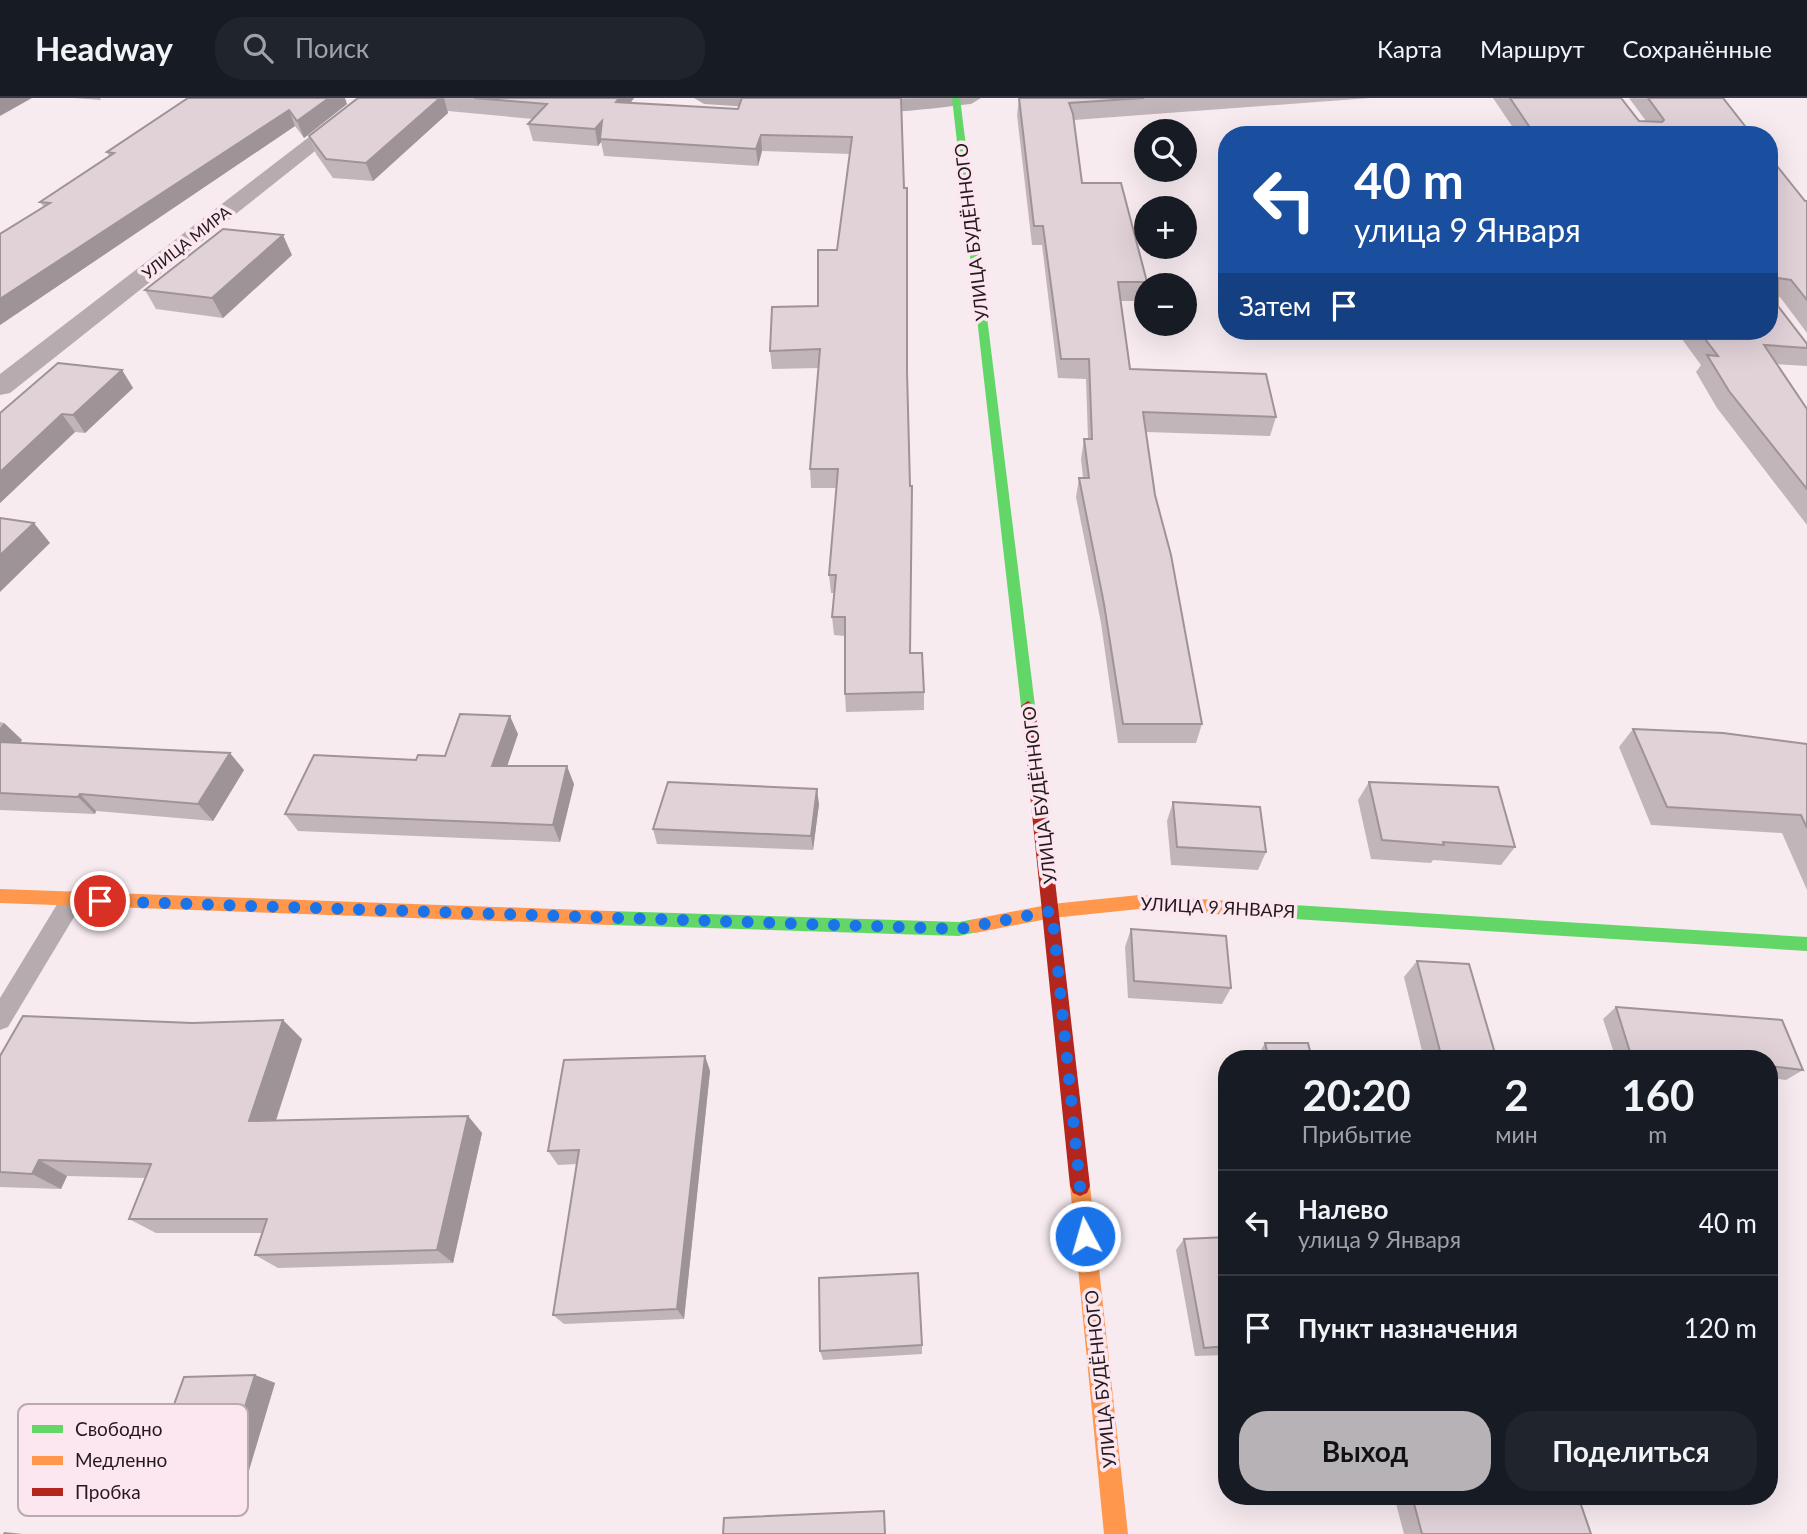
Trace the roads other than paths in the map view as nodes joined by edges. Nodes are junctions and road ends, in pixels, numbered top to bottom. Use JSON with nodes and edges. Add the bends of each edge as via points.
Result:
{"nodes":[{"id":1,"x":372,"y":98,"type":"edge"},
{"id":2,"x":704,"y":98,"type":"edge"},
{"id":3,"x":961,"y":98,"type":"edge"},
{"id":4,"x":807,"y":104,"type":"edge"},
{"id":5,"x":834,"y":105,"type":"edge"},
{"id":6,"x":0,"y":387,"type":"edge"},
{"id":7,"x":0,"y":896,"type":"edge"},
{"id":8,"x":72,"y":900,"type":"junction"},
{"id":9,"x":1052,"y":911,"type":"junction"},
{"id":10,"x":1807,"y":944,"type":"edge"},
{"id":11,"x":0,"y":1019,"type":"edge"},
{"id":12,"x":1116,"y":1534,"type":"edge"}],
"edges":[{"from":1,"to":6,"type":"street","name":"УЛИЦА МИРА"},
{"from":2,"to":4,"type":"street"},
{"from":3,"to":5,"type":"street","via":[[902,106]]},
{"from":3,"to":9,"type":"street","name":"УЛИЦА БУДЁННОГО"},
{"from":7,"to":8,"type":"street","name":"УЛИЦА 9 ЯНВАРЯ"},
{"from":8,"to":9,"type":"street","name":"УЛИЦА 9 ЯНВАРЯ","via":[[959,929]]},
{"from":8,"to":11,"type":"lane"},
{"from":9,"to":10,"type":"street","name":"УЛИЦА 9 ЯНВАРЯ","via":[[1139,902]]},
{"from":9,"to":12,"type":"street","name":"УЛИЦА БУДЁННОГО"}]}
